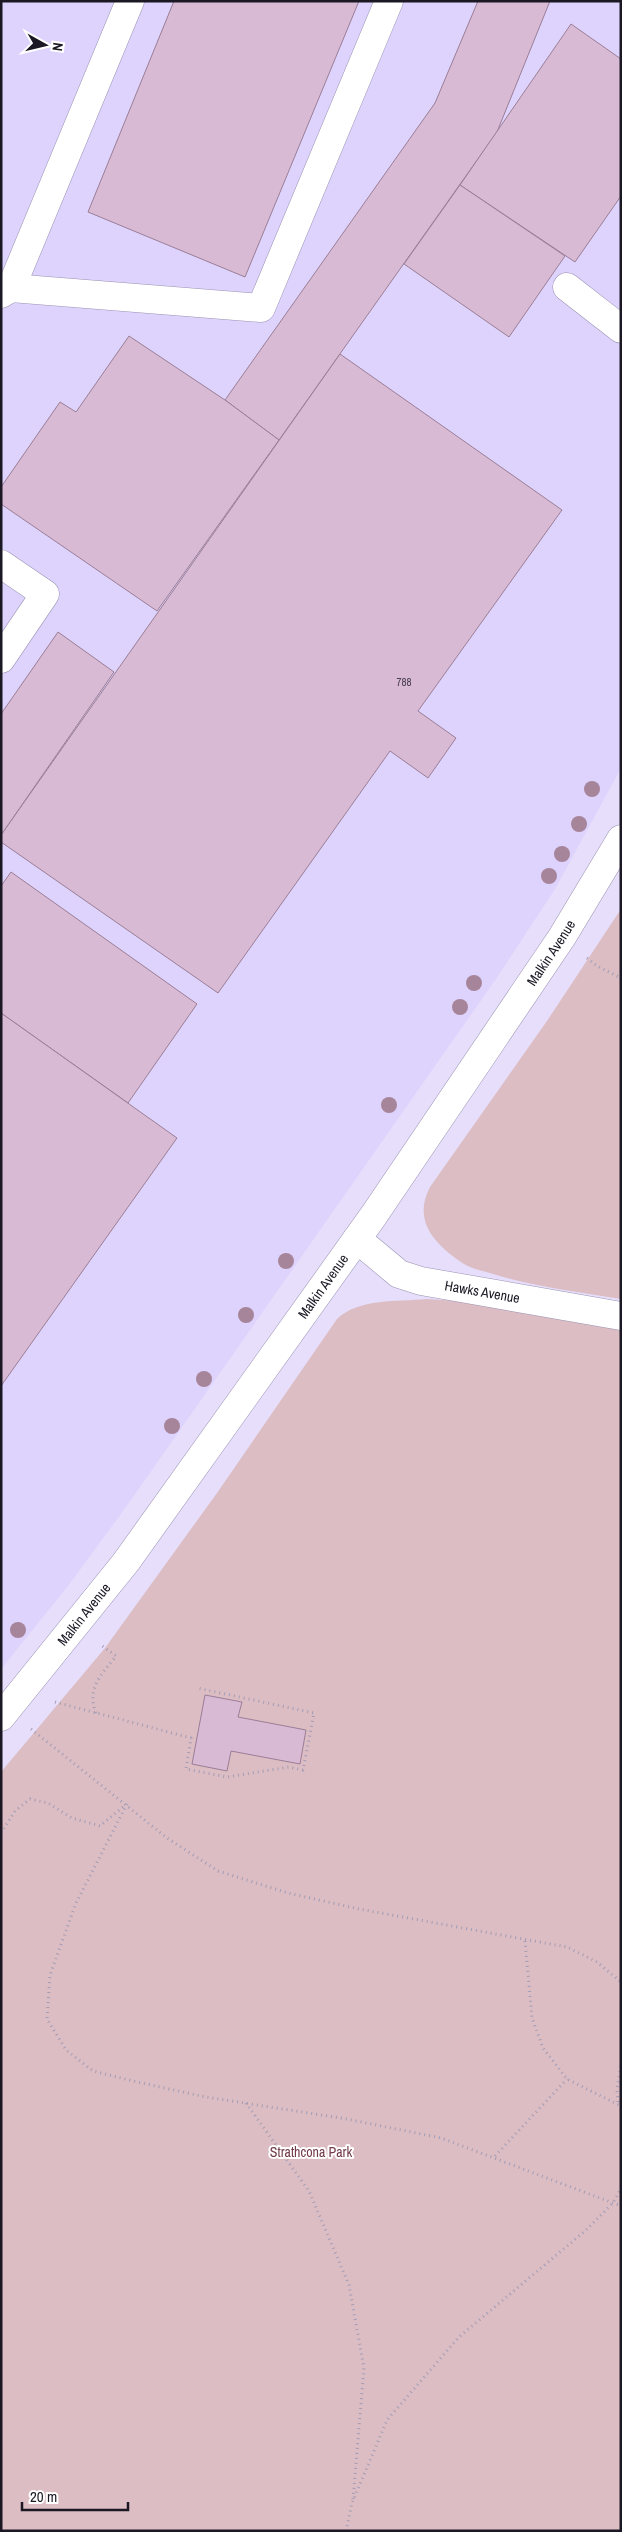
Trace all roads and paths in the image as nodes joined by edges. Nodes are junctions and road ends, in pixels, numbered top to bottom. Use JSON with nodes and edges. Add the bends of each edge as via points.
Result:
{"nodes":[{"id":1,"x":130,"y":1,"type":"edge"},
{"id":2,"x":389,"y":1,"type":"edge"},
{"id":3,"x":567,"y":287,"type":"dead end"},
{"id":4,"x":6,"y":291,"type":"edge"},
{"id":5,"x":621,"y":329,"type":"edge"},
{"id":6,"x":1,"y":564,"type":"edge"},
{"id":7,"x":3,"y":652,"type":"edge"},
{"id":8,"x":621,"y":839,"type":"edge"},
{"id":9,"x":562,"y":937,"type":"junction"},
{"id":10,"x":621,"y":978,"type":"edge"},
{"id":11,"x":357,"y":1239,"type":"junction"},
{"id":12,"x":621,"y":1316,"type":"edge"},
{"id":13,"x":76,"y":1627,"type":"junction"},
{"id":14,"x":30,"y":1683,"type":"junction"},
{"id":15,"x":198,"y":1688,"type":"dead end"},
{"id":16,"x":96,"y":1713,"type":"junction"},
{"id":17,"x":4,"y":1714,"type":"edge"},
{"id":18,"x":127,"y":1804,"type":"junction"},
{"id":19,"x":1,"y":1833,"type":"edge"},
{"id":20,"x":525,"y":1940,"type":"junction"},
{"id":21,"x":621,"y":1982,"type":"edge"},
{"id":22,"x":621,"y":2066,"type":"edge"},
{"id":23,"x":567,"y":2079,"type":"junction"},
{"id":24,"x":246,"y":2103,"type":"junction"},
{"id":25,"x":620,"y":2104,"type":"edge"},
{"id":26,"x":495,"y":2156,"type":"junction"},
{"id":27,"x":621,"y":2189,"type":"edge"},
{"id":28,"x":613,"y":2203,"type":"junction"},
{"id":29,"x":621,"y":2206,"type":"edge"},
{"id":30,"x":352,"y":2503,"type":"junction"},
{"id":31,"x":346,"y":2531,"type":"edge"}],
"edges":[{"from":1,"to":4,"type":"street"},
{"from":2,"to":4,"type":"street","via":[[261,308]]},
{"from":3,"to":5,"type":"street"},
{"from":6,"to":7,"type":"street","via":[[45,594]]},
{"from":8,"to":9,"type":"street","name":"Malkin Avenue"},
{"from":9,"to":10,"type":"path","via":[[597,966]]},
{"from":9,"to":11,"type":"street","name":"Malkin Avenue"},
{"from":11,"to":12,"type":"street","name":"Hawks Avenue","via":[[398,1274],[421,1281]]},
{"from":11,"to":13,"type":"street","name":"Malkin Avenue"},
{"from":13,"to":14,"type":"street","name":"Malkin Avenue"},
{"from":13,"to":16,"type":"path","via":[[116,1656],[96,1680],[92,1693]]},
{"from":14,"to":16,"type":"path","via":[[58,1704]]},
{"from":14,"to":17,"type":"street","name":"Malkin Avenue"},
{"from":15,"to":16,"type":"path","via":[[314,1713],[303,1770],[289,1767],[227,1777],[186,1769],[191,1738]]},
{"from":17,"to":18,"type":"path"},
{"from":18,"to":19,"type":"path","via":[[100,1826],[72,1818],[48,1803],[30,1798],[15,1811]]},
{"from":18,"to":20,"type":"path","via":[[167,1838],[218,1871],[315,1899],[430,1924]]},
{"from":18,"to":24,"type":"path","via":[[76,1902],[50,1975],[47,2019],[66,2050],[93,2071]]},
{"from":20,"to":21,"type":"path","via":[[568,1947],[597,1962]]},
{"from":20,"to":23,"type":"path","via":[[532,2018],[543,2048]]},
{"from":22,"to":25,"type":"path","via":[[617,2089]]},
{"from":23,"to":25,"type":"path"},
{"from":23,"to":26,"type":"path"},
{"from":24,"to":26,"type":"path","via":[[442,2138]]},
{"from":24,"to":30,"type":"path","via":[[309,2191],[349,2284],[364,2368]]},
{"from":26,"to":28,"type":"path"},
{"from":27,"to":28,"type":"path"},
{"from":28,"to":29,"type":"path"},
{"from":28,"to":30,"type":"path","via":[[460,2337],[387,2420]]},
{"from":30,"to":31,"type":"path"}]}
